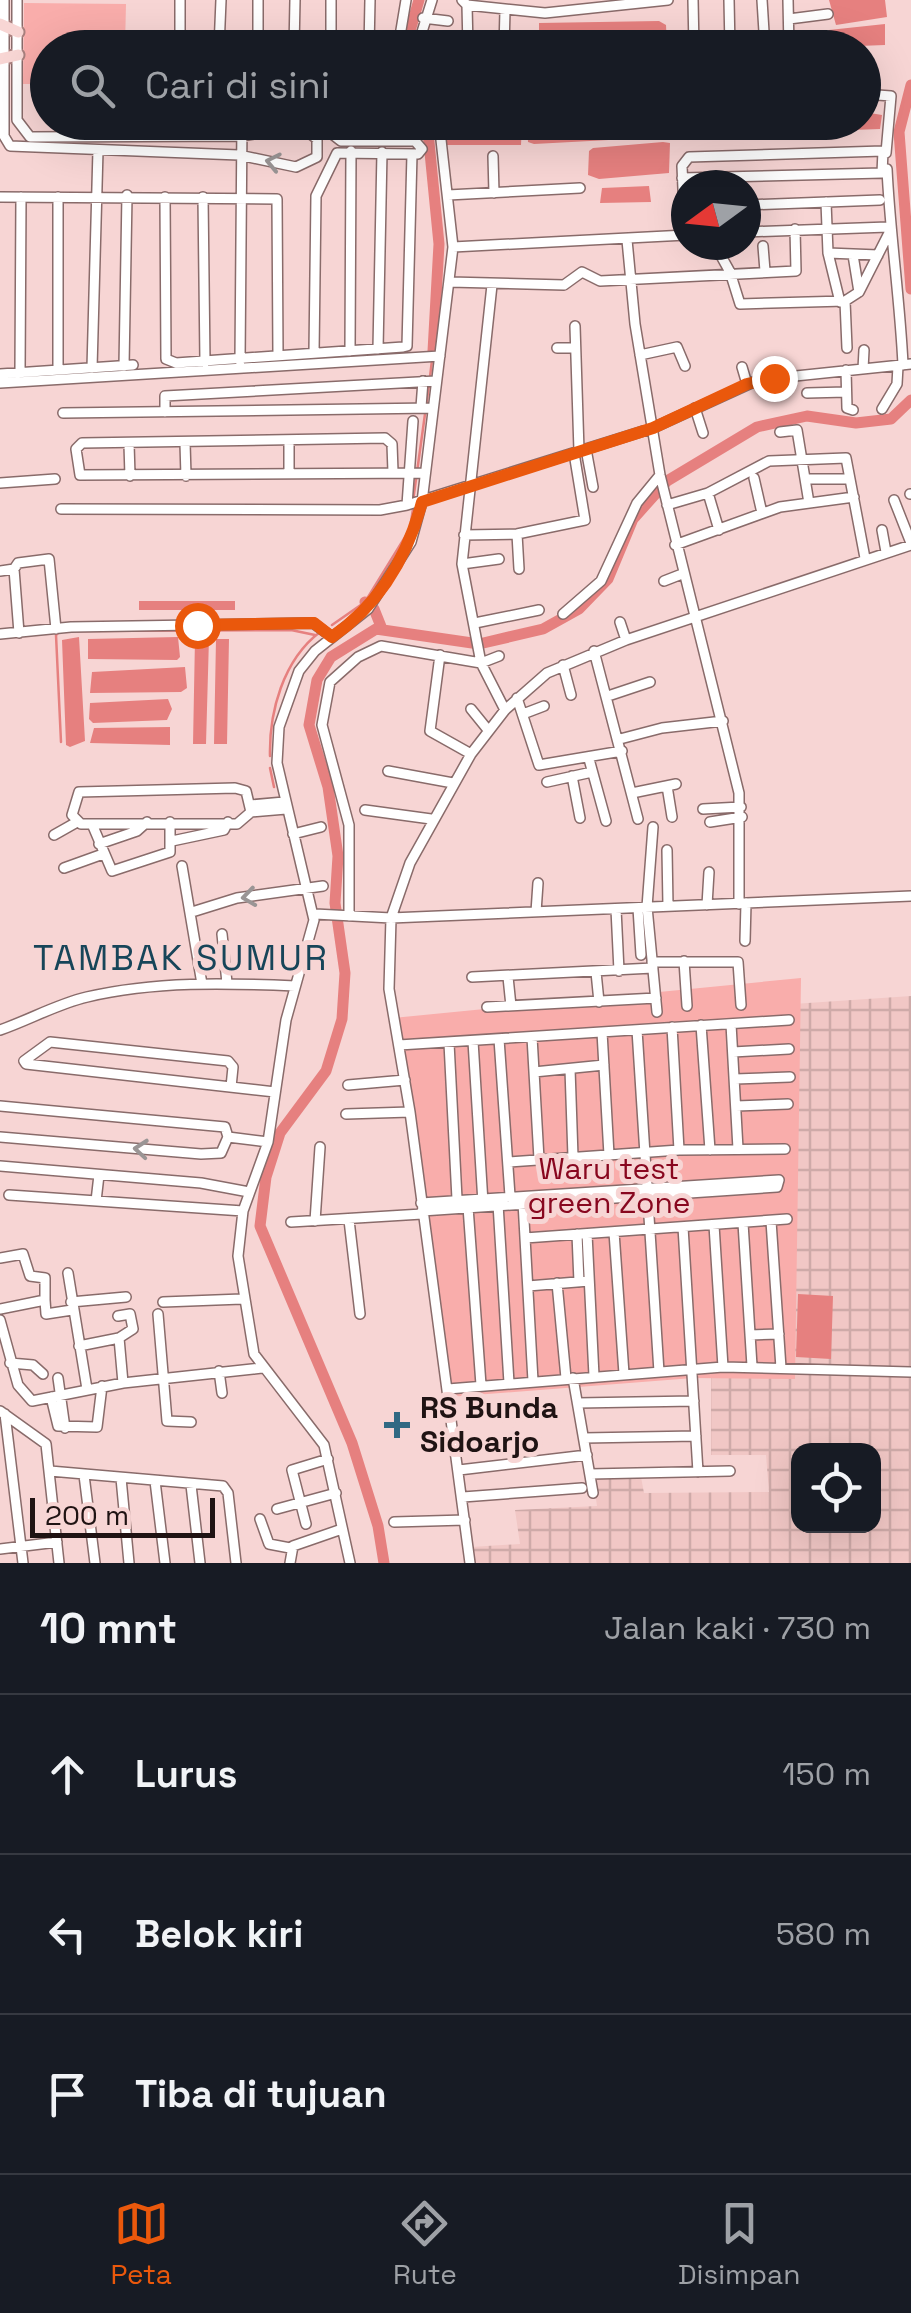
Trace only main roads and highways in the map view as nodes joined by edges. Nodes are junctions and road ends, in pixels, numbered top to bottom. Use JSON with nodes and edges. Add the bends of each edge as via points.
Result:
{"nodes":[{"id":1,"x":2,"y":24,"type":"edge"},
{"id":2,"x":18,"y":32,"type":"road end"}],
"edges":[{"from":1,"to":2,"type":"main road"}]}
